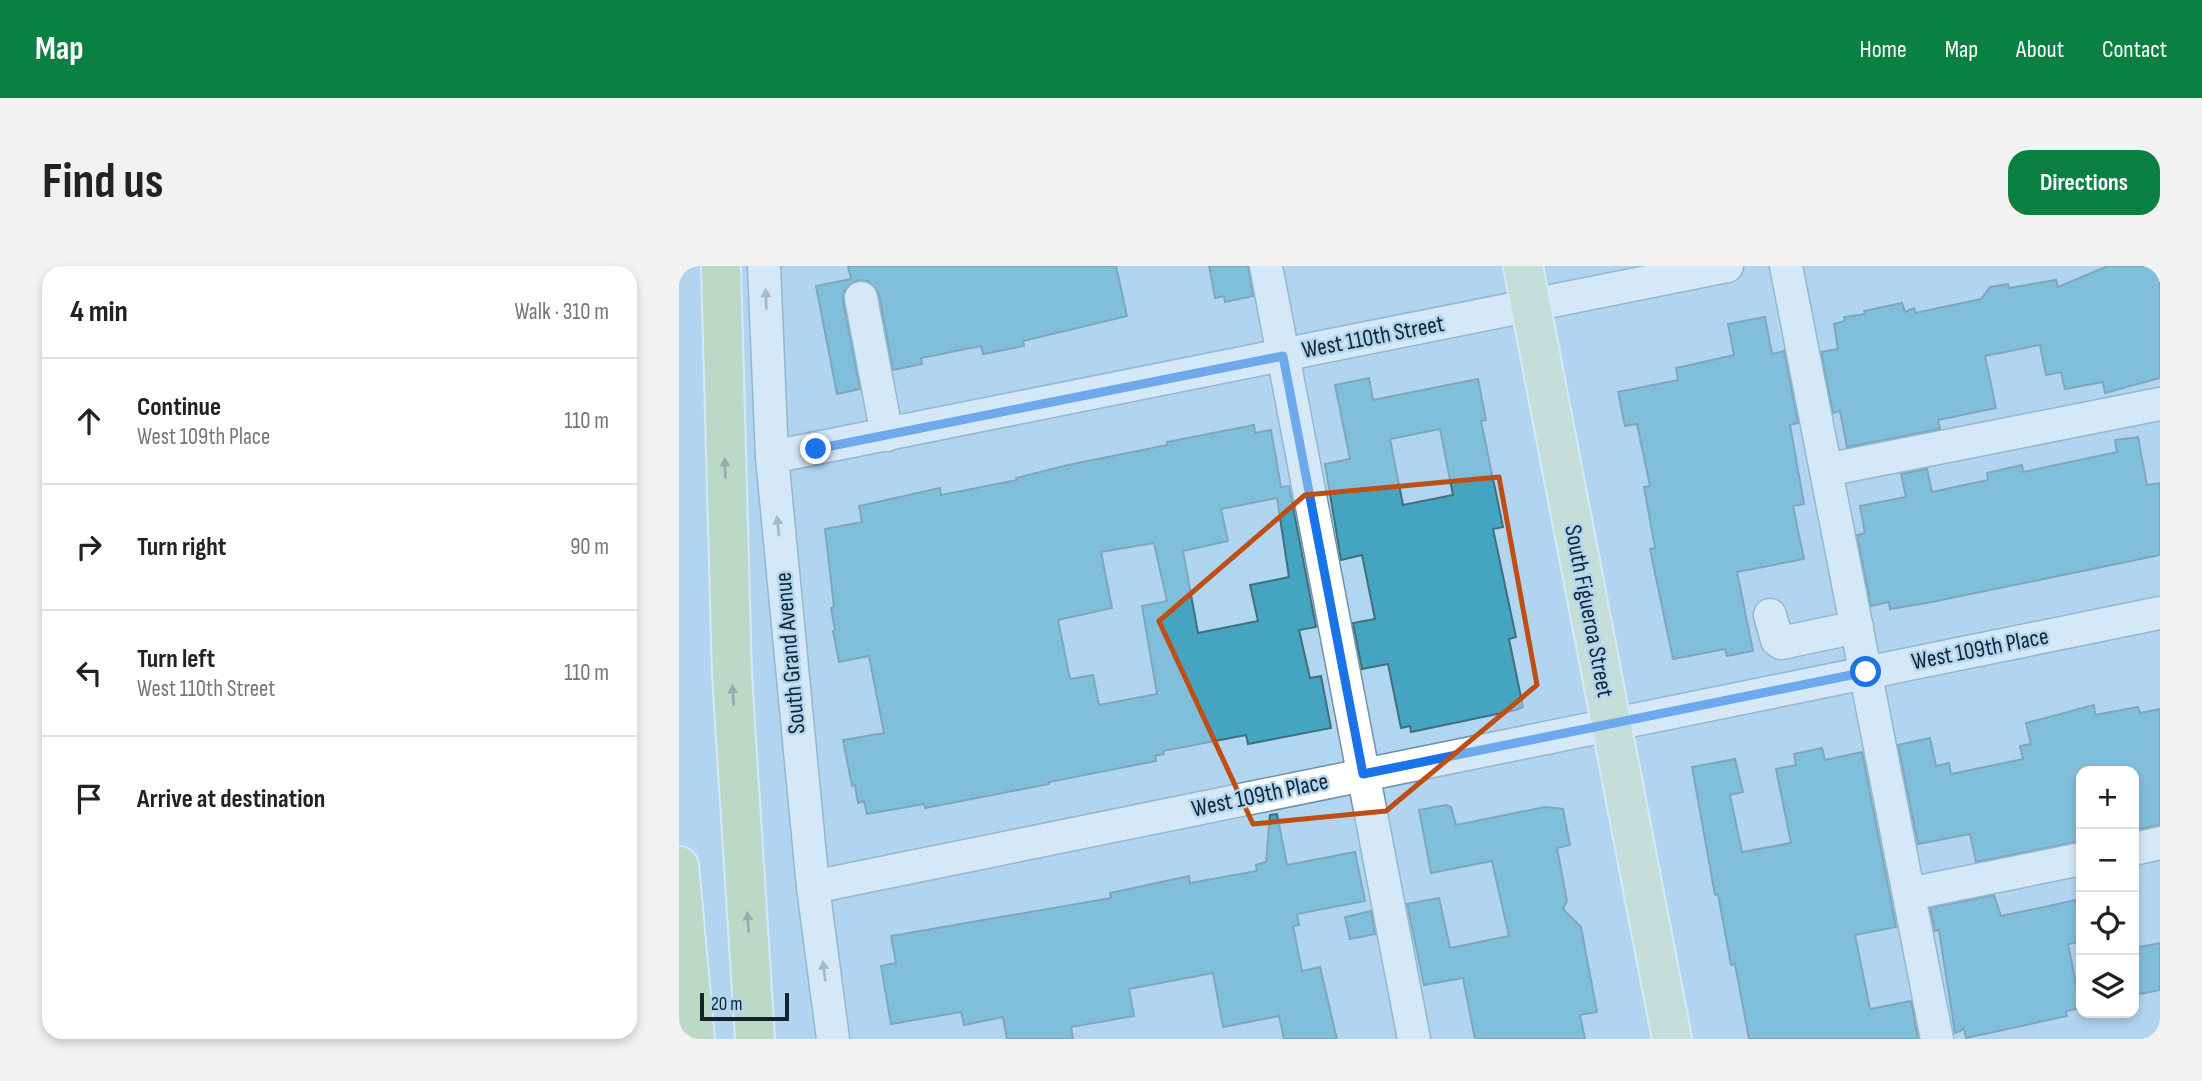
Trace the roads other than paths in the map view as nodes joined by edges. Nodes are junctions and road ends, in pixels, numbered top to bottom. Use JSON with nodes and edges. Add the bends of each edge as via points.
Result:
{"nodes":[{"id":1,"x":721,"y":266,"type":"edge"},
{"id":2,"x":764,"y":266,"type":"edge"},
{"id":3,"x":1266,"y":266,"type":"edge"},
{"id":4,"x":1523,"y":266,"type":"edge"},
{"id":5,"x":1727,"y":266,"type":"edge"},
{"id":6,"x":1786,"y":266,"type":"edge"},
{"id":7,"x":861,"y":298,"type":"dead end"},
{"id":8,"x":1531,"y":306,"type":"junction"},
{"id":9,"x":1283,"y":356,"type":"junction"},
{"id":10,"x":2160,"y":404,"type":"edge"},
{"id":11,"x":887,"y":435,"type":"junction"},
{"id":12,"x":772,"y":457,"type":"junction"},
{"id":13,"x":1826,"y":470,"type":"junction"},
{"id":14,"x":2160,"y":613,"type":"edge"},
{"id":15,"x":1770,"y":615,"type":"dead end"},
{"id":16,"x":1857,"y":627,"type":"junction"},
{"id":17,"x":1866,"y":672,"type":"junction"},
{"id":18,"x":1611,"y":723,"type":"junction"},
{"id":19,"x":1363,"y":774,"type":"junction"},
{"id":20,"x":2160,"y":843,"type":"edge"},
{"id":21,"x":2139,"y":848,"type":"edge"},
{"id":22,"x":2076,"y":860,"type":"edge"},
{"id":23,"x":679,"y":866,"type":"edge"},
{"id":24,"x":813,"y":887,"type":"junction"},
{"id":25,"x":1909,"y":894,"type":"junction"},
{"id":26,"x":695,"y":1039,"type":"edge"},
{"id":27,"x":755,"y":1039,"type":"edge"},
{"id":28,"x":833,"y":1039,"type":"edge"},
{"id":29,"x":1414,"y":1039,"type":"edge"},
{"id":30,"x":1672,"y":1039,"type":"edge"},
{"id":31,"x":1937,"y":1039,"type":"edge"}],
"edges":[{"from":27,"to":1,"type":"highway","one_way":true,"via":[[732,675]]},
{"from":12,"to":2,"type":"street","name":"South Grand Avenue","one_way":true},
{"from":3,"to":9,"type":"street"},
{"from":4,"to":8,"type":"main road","name":"South Figueroa Street"},
{"from":5,"to":8,"type":"street","name":"West 110th Street"},
{"from":6,"to":13,"type":"street"},
{"from":7,"to":11,"type":"street"},
{"from":8,"to":9,"type":"street","name":"West 110th Street"},
{"from":8,"to":18,"type":"main road","name":"South Figueroa Street"},
{"from":9,"to":11,"type":"street","name":"West 110th Street"},
{"from":9,"to":19,"type":"street"},
{"from":10,"to":13,"type":"street"},
{"from":11,"to":12,"type":"street","name":"West 110th Street"},
{"from":24,"to":12,"type":"street","name":"South Grand Avenue","one_way":true},
{"from":13,"to":16,"type":"street"},
{"from":14,"to":17,"type":"street","name":"West 109th Place"},
{"from":15,"to":16,"type":"street","via":[[1781,643]]},
{"from":16,"to":17,"type":"street"},
{"from":17,"to":18,"type":"street","name":"West 109th Place"},
{"from":17,"to":25,"type":"street"},
{"from":18,"to":19,"type":"street","name":"West 109th Place"},
{"from":18,"to":30,"type":"main road","name":"South Figueroa Street"},
{"from":19,"to":24,"type":"street","name":"West 109th Place"},
{"from":19,"to":29,"type":"street"},
{"from":20,"to":21,"type":"street"},
{"from":22,"to":25,"type":"street"},
{"from":23,"to":26,"type":"highway"},
{"from":28,"to":24,"type":"street","name":"South Grand Avenue","one_way":true},
{"from":25,"to":31,"type":"street"}]}
